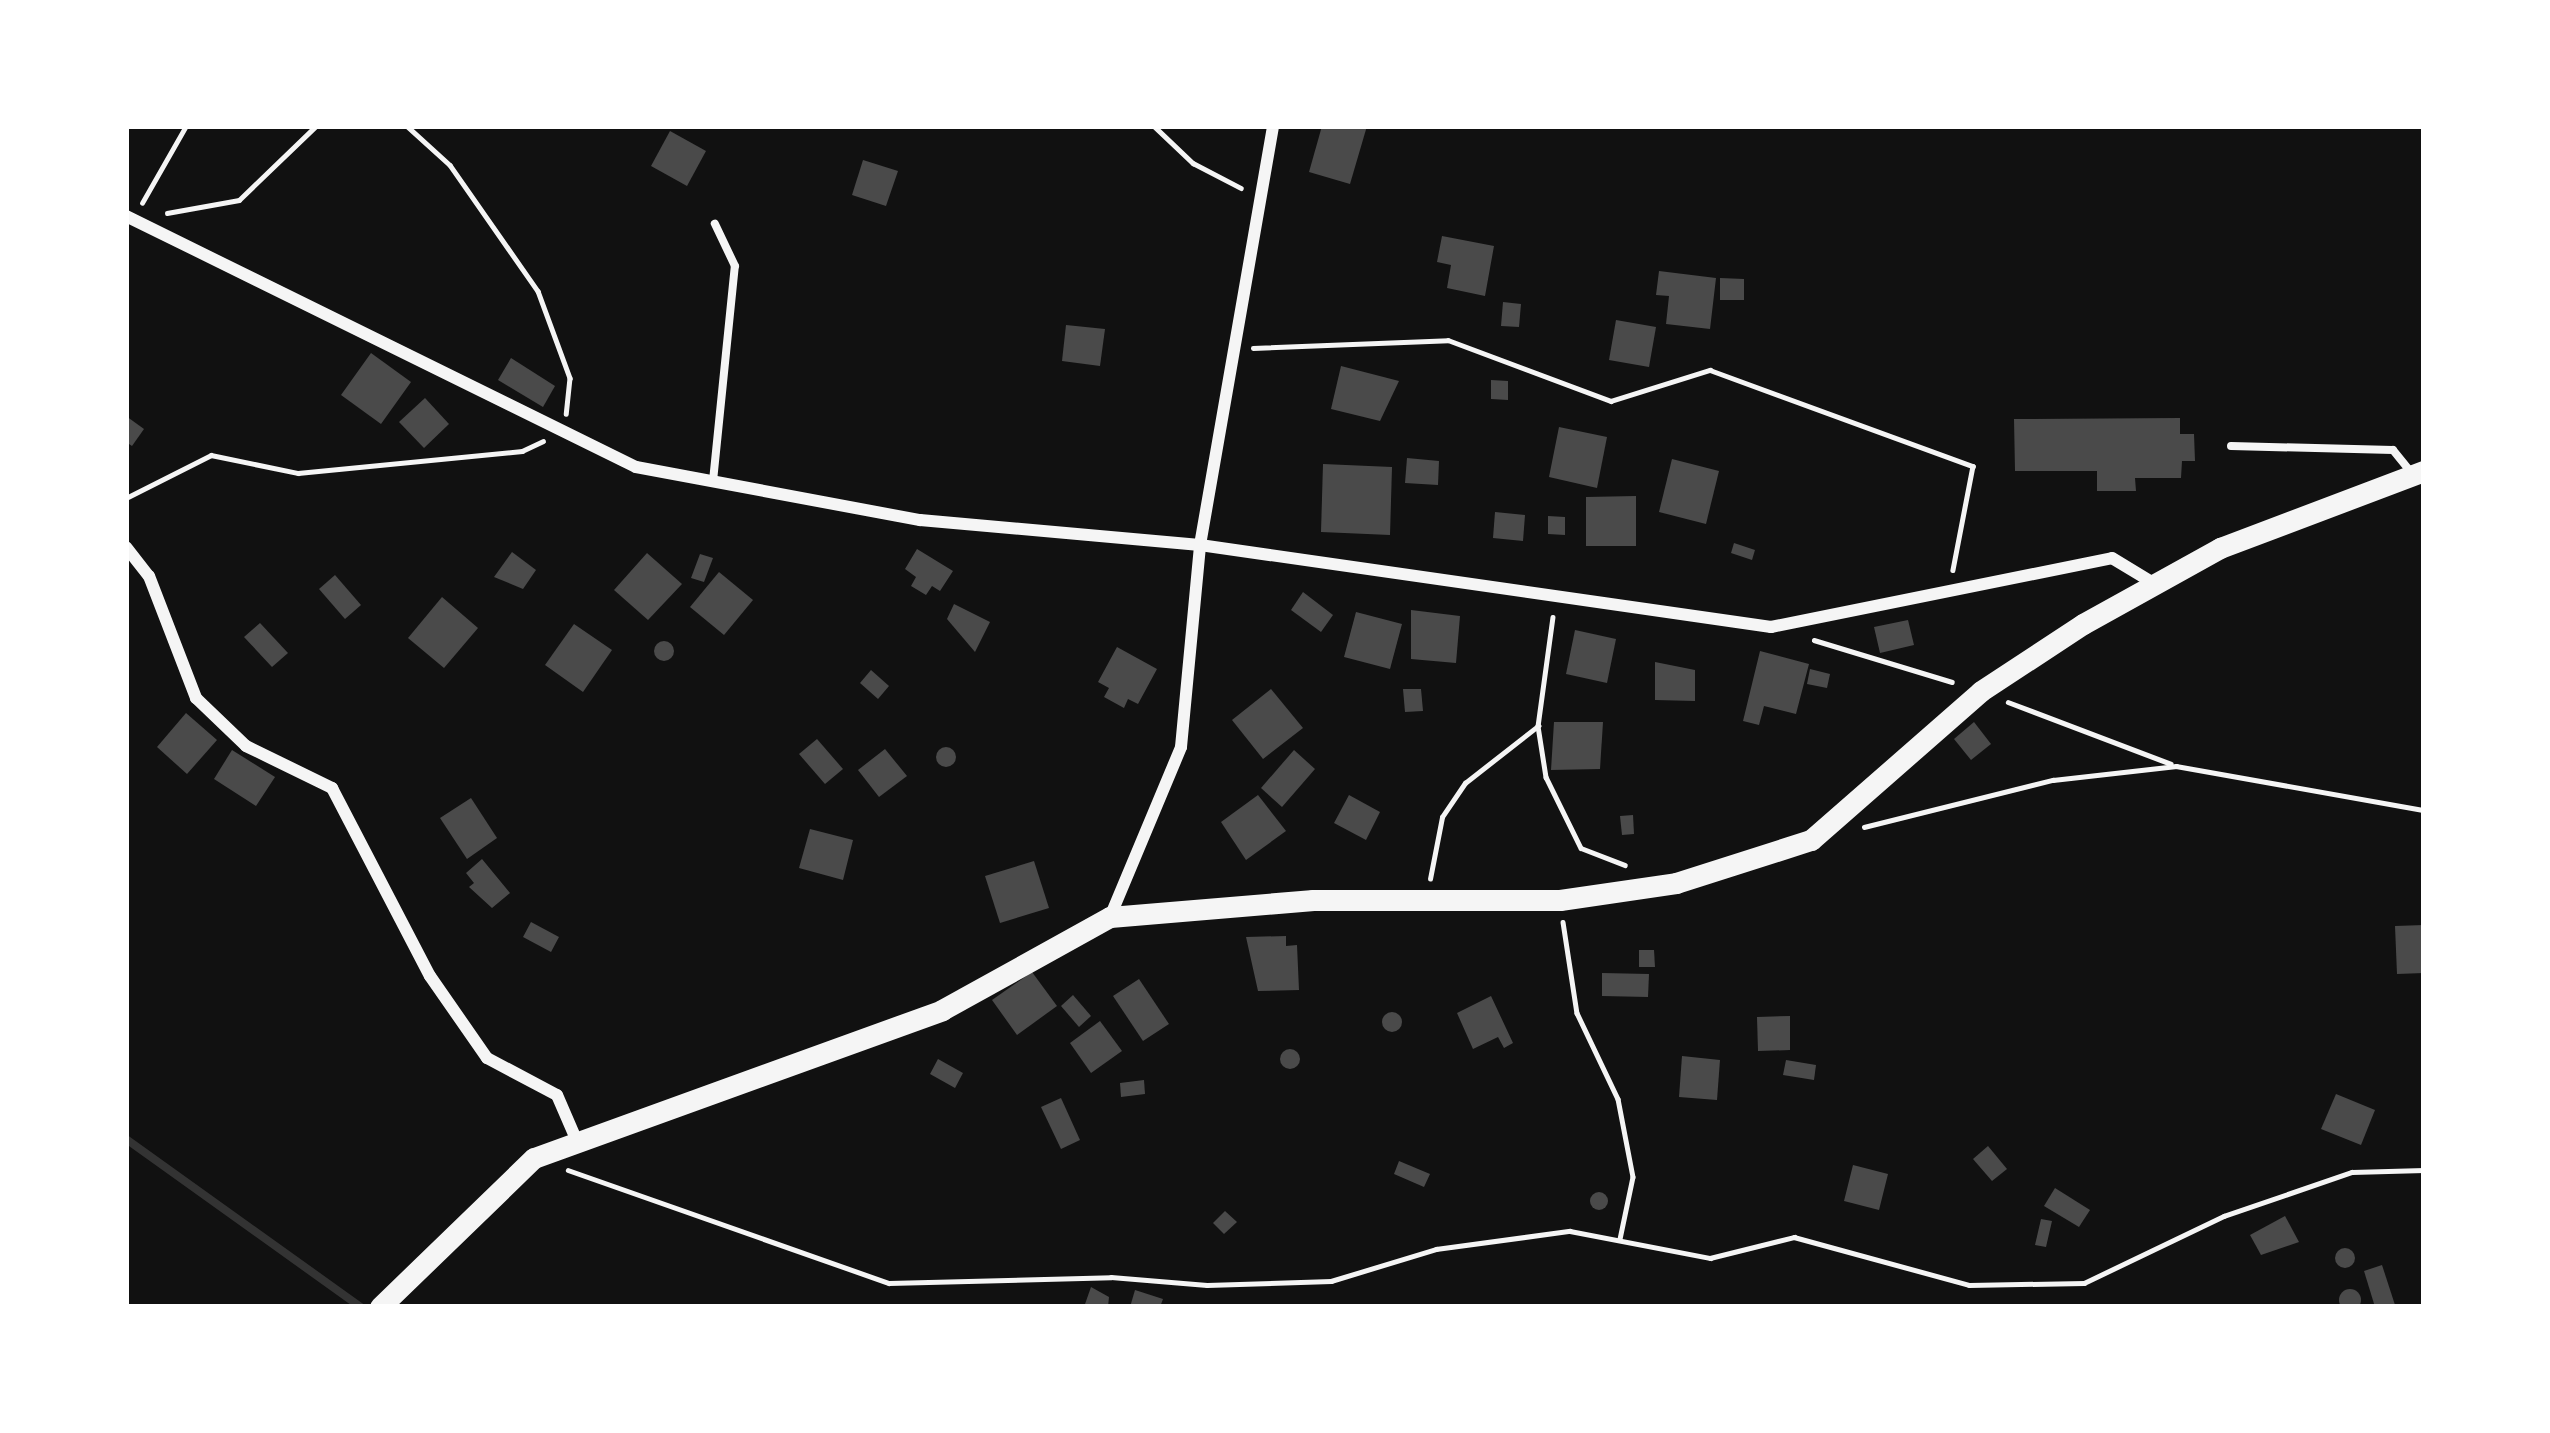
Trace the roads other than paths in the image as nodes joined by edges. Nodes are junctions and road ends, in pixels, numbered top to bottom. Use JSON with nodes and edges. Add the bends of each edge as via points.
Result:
{"nodes":[{"id":1,"x":1273,"y":126,"type":"edge"},
{"id":2,"x":129,"y":217,"type":"edge"},
{"id":3,"x":715,"y":224,"type":"dead end"},
{"id":4,"x":2230,"y":446,"type":"dead end"},
{"id":5,"x":2418,"y":473,"type":"edge"},
{"id":6,"x":713,"y":481,"type":"junction"},
{"id":7,"x":1200,"y":545,"type":"junction"},
{"id":8,"x":126,"y":547,"type":"edge"},
{"id":9,"x":2155,"y":584,"type":"junction"},
{"id":10,"x":1110,"y":916,"type":"junction"},
{"id":11,"x":576,"y":1138,"type":"junction"},
{"id":12,"x":382,"y":1305,"type":"edge"}],
"edges":[{"from":1,"to":7,"type":"street"},
{"from":2,"to":6,"type":"street","via":[[636,467]]},
{"from":3,"to":6,"type":"lane","via":[[735,266]]},
{"from":4,"to":5,"type":"lane","via":[[2392,451]]},
{"from":5,"to":9,"type":"street","via":[[2220,548]]},
{"from":6,"to":7,"type":"street","via":[[920,520]]},
{"from":7,"to":9,"type":"street","via":[[1772,627],[2112,558]]},
{"from":7,"to":10,"type":"street","via":[[1181,747]]},
{"from":8,"to":11,"type":"street","via":[[149,576],[196,698],[246,746],[332,788],[430,976],[487,1058],[556,1095]]},
{"from":9,"to":10,"type":"street","via":[[1981,692],[1811,840],[1676,884],[1560,900]]},
{"from":10,"to":11,"type":"street","via":[[942,1010]]},
{"from":11,"to":12,"type":"street","via":[[534,1158]]}]}
